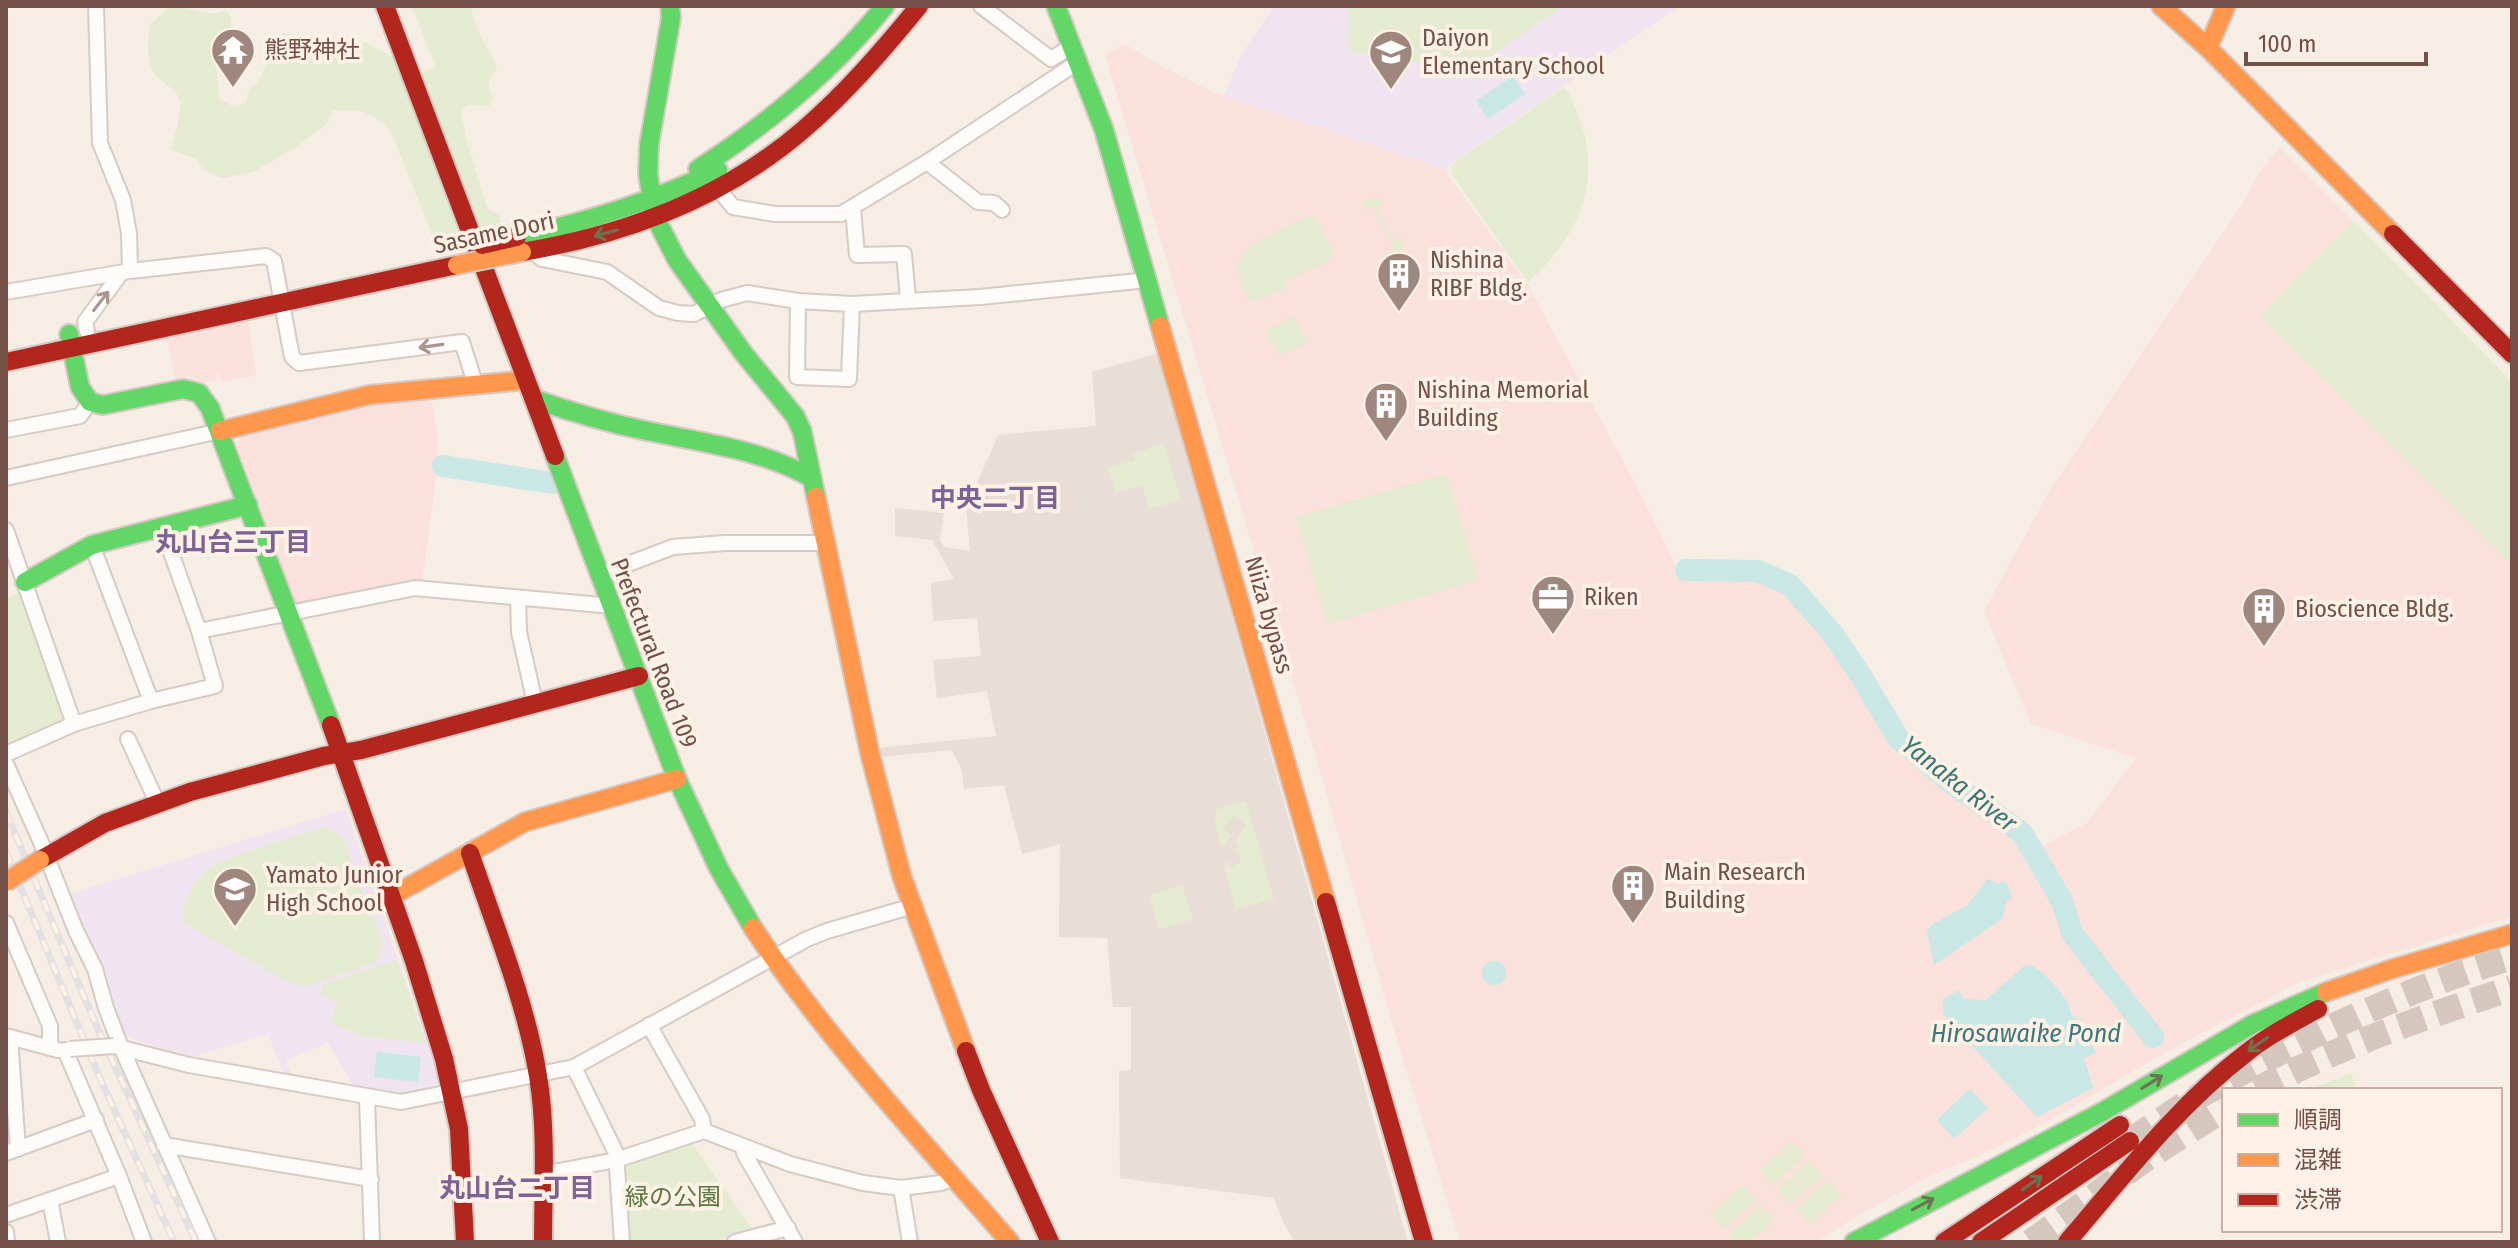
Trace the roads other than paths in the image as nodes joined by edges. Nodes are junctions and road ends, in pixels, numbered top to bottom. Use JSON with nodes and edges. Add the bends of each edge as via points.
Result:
{"nodes":[{"id":1,"x":96,"y":6,"type":"edge"},
{"id":2,"x":385,"y":6,"type":"edge"},
{"id":3,"x":885,"y":6,"type":"edge"},
{"id":4,"x":903,"y":6,"type":"edge"},
{"id":5,"x":919,"y":6,"type":"edge"},
{"id":6,"x":935,"y":6,"type":"edge"},
{"id":7,"x":981,"y":6,"type":"edge"},
{"id":8,"x":1056,"y":6,"type":"edge"},
{"id":9,"x":1075,"y":6,"type":"edge"},
{"id":10,"x":2161,"y":6,"type":"edge"},
{"id":11,"x":2226,"y":6,"type":"edge"},
{"id":12,"x":674,"y":8,"type":"edge"},
{"id":13,"x":2208,"y":48,"type":"junction"},
{"id":14,"x":1075,"y":54,"type":"junction"},
{"id":15,"x":778,"y":141,"type":"junction"},
{"id":16,"x":927,"y":162,"type":"junction"},
{"id":17,"x":681,"y":187,"type":"junction"},
{"id":18,"x":701,"y":195,"type":"junction"},
{"id":19,"x":724,"y":196,"type":"junction"},
{"id":20,"x":654,"y":209,"type":"junction"},
{"id":21,"x":853,"y":209,"type":"junction"},
{"id":22,"x":1002,"y":210,"type":"dead end"},
{"id":23,"x":524,"y":247,"type":"junction"},
{"id":24,"x":126,"y":272,"type":"junction"},
{"id":25,"x":1148,"y":280,"type":"junction"},
{"id":26,"x":6,"y":292,"type":"edge"},
{"id":27,"x":282,"y":296,"type":"junction"},
{"id":28,"x":908,"y":299,"type":"junction"},
{"id":29,"x":798,"y":301,"type":"junction"},
{"id":30,"x":852,"y":304,"type":"junction"},
{"id":31,"x":711,"y":307,"type":"junction"},
{"id":32,"x":76,"y":338,"type":"junction"},
{"id":33,"x":6,"y":347,"type":"edge"},
{"id":34,"x":2512,"y":354,"type":"edge"},
{"id":35,"x":6,"y":362,"type":"edge"},
{"id":36,"x":526,"y":380,"type":"junction"},
{"id":37,"x":476,"y":386,"type":"junction"},
{"id":38,"x":534,"y":399,"type":"junction"},
{"id":39,"x":90,"y":402,"type":"junction"},
{"id":40,"x":6,"y":430,"type":"edge"},
{"id":41,"x":220,"y":431,"type":"junction"},
{"id":42,"x":6,"y":478,"type":"edge"},
{"id":43,"x":812,"y":478,"type":"junction"},
{"id":44,"x":248,"y":505,"type":"junction"},
{"id":45,"x":162,"y":527,"type":"junction"},
{"id":46,"x":6,"y":530,"type":"edge"},
{"id":47,"x":826,"y":543,"type":"junction"},
{"id":48,"x":92,"y":545,"type":"junction"},
{"id":49,"x":599,"y":575,"type":"junction"},
{"id":50,"x":25,"y":582,"type":"junction"},
{"id":51,"x":518,"y":598,"type":"junction"},
{"id":52,"x":612,"y":606,"type":"junction"},
{"id":53,"x":289,"y":614,"type":"junction"},
{"id":54,"x":199,"y":631,"type":"junction"},
{"id":55,"x":639,"y":676,"type":"junction"},
{"id":56,"x":151,"y":701,"type":"junction"},
{"id":57,"x":535,"y":703,"type":"junction"},
{"id":58,"x":74,"y":724,"type":"junction"},
{"id":59,"x":128,"y":739,"type":"dead end"},
{"id":60,"x":341,"y":753,"type":"junction"},
{"id":61,"x":6,"y":754,"type":"edge"},
{"id":62,"x":6,"y":764,"type":"edge"},
{"id":63,"x":677,"y":779,"type":"junction"},
{"id":64,"x":157,"y":802,"type":"junction"},
{"id":65,"x":470,"y":853,"type":"junction"},
{"id":66,"x":42,"y":858,"type":"junction"},
{"id":67,"x":6,"y":882,"type":"edge"},
{"id":68,"x":390,"y":897,"type":"junction"},
{"id":69,"x":913,"y":906,"type":"junction"},
{"id":70,"x":6,"y":923,"type":"edge"},
{"id":71,"x":2512,"y":934,"type":"edge"},
{"id":72,"x":2512,"y":946,"type":"edge"},
{"id":73,"x":13,"y":956,"type":"edge"},
{"id":74,"x":772,"y":957,"type":"junction"},
{"id":75,"x":649,"y":1025,"type":"junction"},
{"id":76,"x":8,"y":1036,"type":"edge"},
{"id":77,"x":118,"y":1047,"type":"junction"},
{"id":78,"x":62,"y":1049,"type":"junction"},
{"id":79,"x":574,"y":1067,"type":"junction"},
{"id":80,"x":538,"y":1075,"type":"junction"},
{"id":81,"x":452,"y":1091,"type":"junction"},
{"id":82,"x":367,"y":1098,"type":"junction"},
{"id":83,"x":96,"y":1120,"type":"junction"},
{"id":84,"x":704,"y":1131,"type":"junction"},
{"id":85,"x":164,"y":1145,"type":"junction"},
{"id":86,"x":743,"y":1147,"type":"junction"},
{"id":87,"x":12,"y":1151,"type":"edge"},
{"id":88,"x":616,"y":1160,"type":"junction"},
{"id":89,"x":543,"y":1174,"type":"junction"},
{"id":90,"x":119,"y":1176,"type":"junction"},
{"id":91,"x":955,"y":1178,"type":"junction"},
{"id":92,"x":371,"y":1179,"type":"junction"},
{"id":93,"x":901,"y":1188,"type":"junction"},
{"id":94,"x":50,"y":1200,"type":"junction"},
{"id":95,"x":6,"y":1215,"type":"edge"},
{"id":96,"x":6,"y":1232,"type":"edge"},
{"id":97,"x":791,"y":1235,"type":"edge"},
{"id":98,"x":7,"y":1242,"type":"edge"},
{"id":99,"x":58,"y":1242,"type":"edge"},
{"id":100,"x":144,"y":1242,"type":"edge"},
{"id":101,"x":208,"y":1242,"type":"edge"},
{"id":102,"x":372,"y":1242,"type":"edge"},
{"id":103,"x":465,"y":1242,"type":"edge"},
{"id":104,"x":543,"y":1242,"type":"edge"},
{"id":105,"x":622,"y":1242,"type":"edge"},
{"id":106,"x":735,"y":1242,"type":"edge"},
{"id":107,"x":910,"y":1242,"type":"edge"},
{"id":108,"x":1010,"y":1242,"type":"edge"},
{"id":109,"x":1050,"y":1242,"type":"edge"},
{"id":110,"x":1424,"y":1242,"type":"edge"},
{"id":111,"x":1438,"y":1242,"type":"edge"},
{"id":112,"x":1854,"y":1242,"type":"edge"},
{"id":113,"x":1944,"y":1242,"type":"edge"},
{"id":114,"x":1981,"y":1242,"type":"edge"},
{"id":115,"x":2067,"y":1242,"type":"edge"}],
"edges":[{"from":1,"to":24,"type":"street","via":[[100,143],[123,200],[129,233]]},
{"from":2,"to":36,"type":"main road","name":"Prefectural Road 109"},
{"from":3,"to":17,"type":"main road","via":[[814,85],[695,170]]},
{"from":4,"to":15,"type":"main road","name":"Sasame Dori","via":[[856,63]]},
{"from":5,"to":15,"type":"main road","name":"Sasame Dori","via":[[844,92]]},
{"from":6,"to":19,"type":"main road","via":[[879,77],[832,123]]},
{"from":7,"to":14,"type":"street","via":[[1051,59]]},
{"from":8,"to":14,"type":"main road","name":"Niiza bypass"},
{"from":9,"to":111,"type":"main road","name":"Niiza bypass","via":[[1141,209]]},
{"from":10,"to":13,"type":"main road"},
{"from":11,"to":13,"type":"main road"},
{"from":12,"to":20,"type":"main road","via":[[649,145]]},
{"from":13,"to":34,"type":"main road"},
{"from":14,"to":16,"type":"street"},
{"from":14,"to":25,"type":"main road","name":"Niiza bypass","via":[[1104,130]]},
{"from":15,"to":17,"type":"main road","name":"Sasame Dori"},
{"from":15,"to":18,"type":"main road","name":"Sasame Dori"},
{"from":16,"to":21,"type":"street"},
{"from":16,"to":22,"type":"street","via":[[978,202],[994,203]]},
{"from":17,"to":20,"type":"main road","name":"Sasame Dori"},
{"from":18,"to":19,"type":"main road"},
{"from":18,"to":20,"type":"main road","name":"Sasame Dori"},
{"from":19,"to":21,"type":"street","via":[[733,207],[775,214],[831,216]]},
{"from":20,"to":23,"type":"main road","name":"Sasame Dori","via":[[576,225]]},
{"from":20,"to":31,"type":"main road","via":[[677,260]]},
{"from":21,"to":28,"type":"street","via":[[857,255],[904,254]]},
{"from":23,"to":27,"type":"main road","name":"Sasame Dori","bridge":true},
{"from":23,"to":31,"type":"street","via":[[542,259],[607,272],[659,308],[694,314]]},
{"from":24,"to":26,"type":"street"},
{"from":24,"to":27,"type":"street","via":[[266,256],[274,261]]},
{"from":32,"to":24,"type":"street","one_way":true},
{"from":25,"to":28,"type":"street"},
{"from":25,"to":110,"type":"main road","name":"Niiza bypass"},
{"from":27,"to":32,"type":"main road","name":"Sasame Dori"},
{"from":37,"to":27,"type":"street","one_way":true,"via":[[462,342],[299,363],[292,357]]},
{"from":28,"to":30,"type":"street"},
{"from":29,"to":30,"type":"street"},
{"from":29,"to":30,"type":"street","via":[[797,377],[849,379]]},
{"from":29,"to":31,"type":"street","via":[[747,293]]},
{"from":31,"to":43,"type":"main road","via":[[795,416]]},
{"from":32,"to":33,"type":"main road","name":"Sasame Dori"},
{"from":32,"to":35,"type":"main road","name":"Sasame Dori"},
{"from":32,"to":39,"type":"main road","via":[[82,392]]},
{"from":36,"to":37,"type":"main road"},
{"from":36,"to":38,"type":"main road","name":"Prefectural Road 109"},
{"from":37,"to":41,"type":"main road","via":[[369,395]]},
{"from":38,"to":43,"type":"main road","via":[[620,425],[761,453]]},
{"from":38,"to":49,"type":"main road","name":"Prefectural Road 109"},
{"from":39,"to":40,"type":"street","via":[[80,416]]},
{"from":39,"to":41,"type":"main road","via":[[103,405],[191,390],[205,400]]},
{"from":41,"to":42,"type":"street"},
{"from":41,"to":44,"type":"main road"},
{"from":43,"to":47,"type":"main road"},
{"from":44,"to":45,"type":"main road"},
{"from":44,"to":53,"type":"main road"},
{"from":45,"to":48,"type":"main road"},
{"from":45,"to":54,"type":"street"},
{"from":46,"to":50,"type":"street"},
{"from":47,"to":49,"type":"street","via":[[673,547]]},
{"from":47,"to":69,"type":"main road","via":[[870,754]]},
{"from":48,"to":50,"type":"main road"},
{"from":48,"to":56,"type":"street"},
{"from":49,"to":52,"type":"main road","name":"Prefectural Road 109"},
{"from":50,"to":58,"type":"street"},
{"from":51,"to":52,"type":"street"},
{"from":51,"to":53,"type":"street","via":[[415,588]]},
{"from":51,"to":57,"type":"street","via":[[519,632]]},
{"from":52,"to":55,"type":"main road","name":"Prefectural Road 109"},
{"from":53,"to":54,"type":"street"},
{"from":53,"to":60,"type":"main road"},
{"from":54,"to":56,"type":"street","via":[[215,686]]},
{"from":55,"to":57,"type":"main road"},
{"from":55,"to":63,"type":"main road","name":"Prefectural Road 109"},
{"from":56,"to":58,"type":"street"},
{"from":57,"to":60,"type":"main road"},
{"from":58,"to":61,"type":"street"},
{"from":59,"to":64,"type":"street"},
{"from":60,"to":64,"type":"main road"},
{"from":60,"to":68,"type":"main road"},
{"from":62,"to":66,"type":"street"},
{"from":63,"to":65,"type":"main road","via":[[525,822]]},
{"from":63,"to":74,"type":"main road","name":"Prefectural Road 109","via":[[719,871]]},
{"from":64,"to":66,"type":"main road"},
{"from":65,"to":68,"type":"main road"},
{"from":65,"to":80,"type":"main road"},
{"from":66,"to":67,"type":"main road","bridge":true},
{"from":66,"to":77,"type":"street","via":[[95,969]]},
{"from":68,"to":81,"type":"main road"},
{"from":69,"to":74,"type":"street","via":[[827,931]]},
{"from":69,"to":109,"type":"main road","via":[[981,1090]]},
{"from":70,"to":73,"type":"street"},
{"from":112,"to":71,"type":"main road","one_way":true,"via":[[2275,1014],[2427,957]]},
{"from":72,"to":115,"type":"main road","one_way":true,"via":[[2360,992],[2298,1018],[2265,1039],[2198,1094]]},
{"from":73,"to":78,"type":"street"},
{"from":74,"to":75,"type":"street"},
{"from":74,"to":91,"type":"main road","name":"Prefectural Road 109","via":[[850,1058]]},
{"from":75,"to":79,"type":"street"},
{"from":75,"to":84,"type":"street"},
{"from":76,"to":78,"type":"street"},
{"from":76,"to":87,"type":"street"},
{"from":77,"to":78,"type":"street","bridge":true},
{"from":77,"to":82,"type":"street"},
{"from":77,"to":85,"type":"street"},
{"from":78,"to":83,"type":"street"},
{"from":79,"to":80,"type":"street"},
{"from":79,"to":88,"type":"street"},
{"from":80,"to":81,"type":"street"},
{"from":80,"to":89,"type":"main road"},
{"from":81,"to":82,"type":"street","via":[[401,1102]]},
{"from":81,"to":103,"type":"main road","via":[[463,1160]]},
{"from":82,"to":92,"type":"street"},
{"from":83,"to":87,"type":"street"},
{"from":83,"to":90,"type":"street"},
{"from":84,"to":86,"type":"street"},
{"from":84,"to":88,"type":"street"},
{"from":85,"to":92,"type":"street"},
{"from":85,"to":101,"type":"street"},
{"from":86,"to":93,"type":"street","via":[[805,1168]]},
{"from":86,"to":97,"type":"street"},
{"from":88,"to":89,"type":"street"},
{"from":88,"to":105,"type":"street"},
{"from":89,"to":104,"type":"main road"},
{"from":90,"to":94,"type":"street"},
{"from":90,"to":100,"type":"street"},
{"from":91,"to":93,"type":"street"},
{"from":91,"to":108,"type":"main road","name":"Prefectural Road 109"},
{"from":92,"to":102,"type":"street"},
{"from":93,"to":107,"type":"street"},
{"from":94,"to":95,"type":"street"},
{"from":94,"to":99,"type":"street"},
{"from":96,"to":98,"type":"street"},
{"from":97,"to":106,"type":"street"},
{"from":113,"to":114,"type":"main road","one_way":true,"via":[[2125,1133]]}]}
